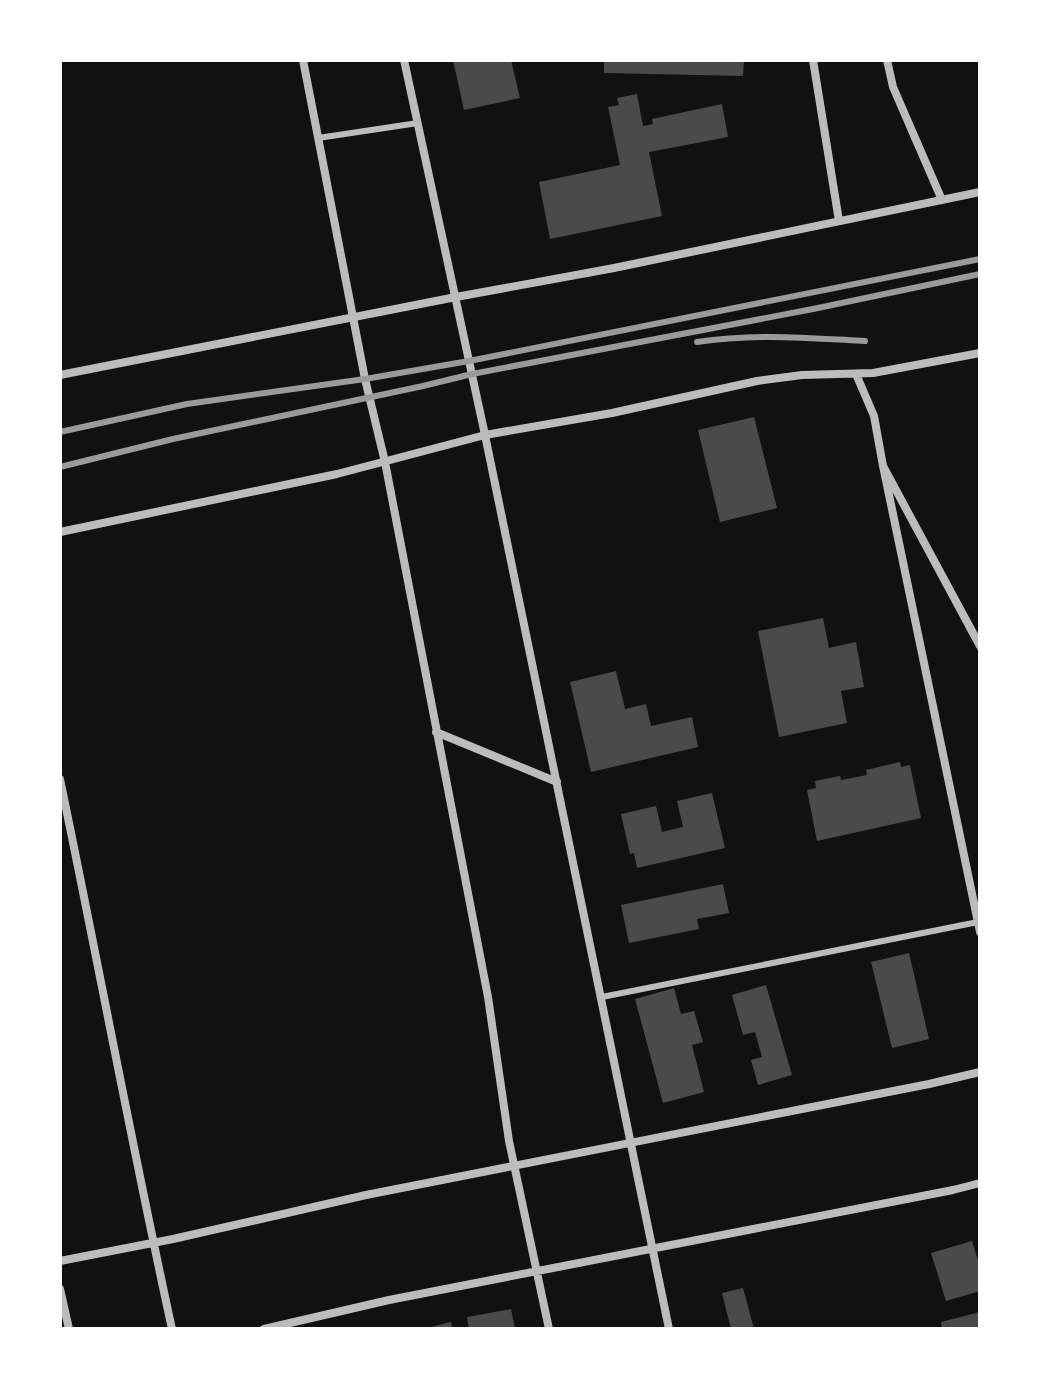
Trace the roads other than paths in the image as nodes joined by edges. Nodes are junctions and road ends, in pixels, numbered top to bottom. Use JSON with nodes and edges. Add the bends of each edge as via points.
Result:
{"nodes":[{"id":1,"x":303,"y":60,"type":"edge"},
{"id":2,"x":404,"y":60,"type":"edge"},
{"id":3,"x":813,"y":60,"type":"edge"},
{"id":4,"x":887,"y":60,"type":"edge"},
{"id":5,"x":418,"y":123,"type":"junction"},
{"id":6,"x":318,"y":138,"type":"junction"},
{"id":7,"x":980,"y":192,"type":"edge"},
{"id":8,"x":942,"y":200,"type":"junction"},
{"id":9,"x":839,"y":221,"type":"junction"},
{"id":10,"x":456,"y":297,"type":"junction"},
{"id":11,"x":353,"y":317,"type":"junction"},
{"id":12,"x":980,"y":353,"type":"edge"},
{"id":13,"x":856,"y":374,"type":"junction"},
{"id":14,"x":60,"y":375,"type":"edge"},
{"id":15,"x":485,"y":435,"type":"junction"},
{"id":16,"x":385,"y":462,"type":"junction"},
{"id":17,"x":883,"y":466,"type":"junction"},
{"id":18,"x":60,"y":532,"type":"edge"},
{"id":19,"x":980,"y":646,"type":"edge"},
{"id":20,"x":436,"y":732,"type":"junction"},
{"id":21,"x":60,"y":779,"type":"edge"},
{"id":22,"x":557,"y":782,"type":"junction"},
{"id":23,"x":979,"y":927,"type":"edge"},
{"id":24,"x":602,"y":997,"type":"junction"},
{"id":25,"x":980,"y":1072,"type":"edge"},
{"id":26,"x":632,"y":1142,"type":"junction"},
{"id":27,"x":515,"y":1165,"type":"junction"},
{"id":28,"x":980,"y":1183,"type":"edge"},
{"id":29,"x":153,"y":1243,"type":"junction"},
{"id":30,"x":653,"y":1248,"type":"junction"},
{"id":31,"x":60,"y":1261,"type":"edge"},
{"id":32,"x":537,"y":1270,"type":"junction"},
{"id":33,"x":60,"y":1289,"type":"edge"},
{"id":34,"x":69,"y":1329,"type":"edge"},
{"id":35,"x":172,"y":1329,"type":"edge"},
{"id":36,"x":264,"y":1329,"type":"edge"},
{"id":37,"x":549,"y":1329,"type":"edge"},
{"id":38,"x":669,"y":1329,"type":"edge"}],
"edges":[{"from":1,"to":6,"type":"street"},
{"from":2,"to":5,"type":"street"},
{"from":3,"to":9,"type":"street"},
{"from":4,"to":8,"type":"street","via":[[893,87]]},
{"from":5,"to":6,"type":"lane"},
{"from":5,"to":10,"type":"street"},
{"from":6,"to":11,"type":"street"},
{"from":7,"to":8,"type":"street"},
{"from":8,"to":9,"type":"street"},
{"from":9,"to":10,"type":"street"},
{"from":10,"to":11,"type":"street"},
{"from":10,"to":15,"type":"street"},
{"from":11,"to":14,"type":"street"},
{"from":11,"to":16,"type":"street"},
{"from":12,"to":13,"type":"street"},
{"from":13,"to":15,"type":"street","via":[[757,381]]},
{"from":13,"to":17,"type":"street","via":[[874,416]]},
{"from":15,"to":16,"type":"street"},
{"from":15,"to":22,"type":"street"},
{"from":16,"to":18,"type":"street"},
{"from":16,"to":20,"type":"street"},
{"from":17,"to":19,"type":"street"},
{"from":17,"to":23,"type":"street"},
{"from":20,"to":22,"type":"street"},
{"from":20,"to":27,"type":"street"},
{"from":21,"to":29,"type":"street"},
{"from":22,"to":24,"type":"street"},
{"from":23,"to":24,"type":"lane"},
{"from":24,"to":26,"type":"street"},
{"from":25,"to":26,"type":"street"},
{"from":26,"to":27,"type":"street"},
{"from":26,"to":30,"type":"street"},
{"from":27,"to":29,"type":"street"},
{"from":27,"to":32,"type":"street"},
{"from":28,"to":30,"type":"street"},
{"from":29,"to":31,"type":"street"},
{"from":29,"to":35,"type":"street"},
{"from":30,"to":32,"type":"street"},
{"from":30,"to":38,"type":"street"},
{"from":32,"to":36,"type":"street"},
{"from":32,"to":37,"type":"street"},
{"from":33,"to":34,"type":"street"}]}
